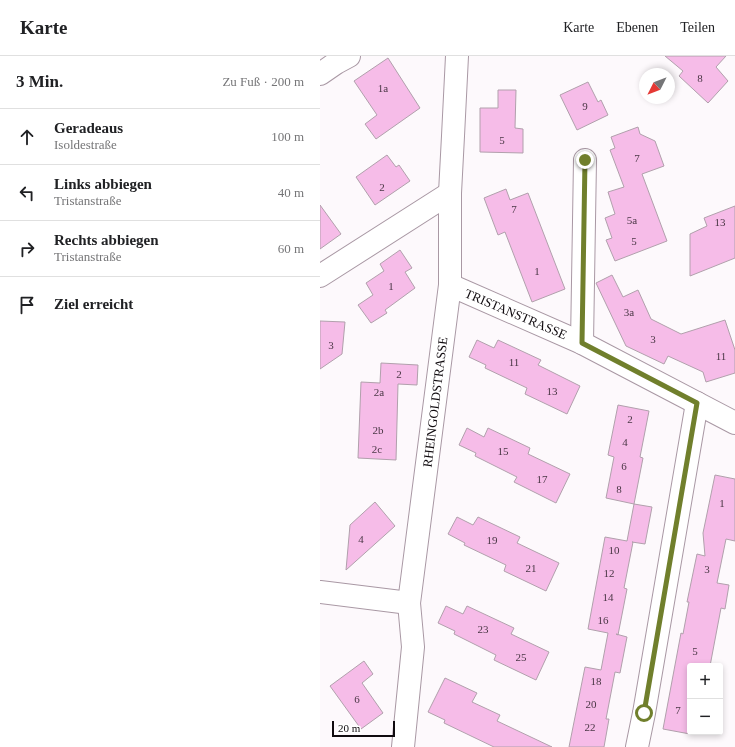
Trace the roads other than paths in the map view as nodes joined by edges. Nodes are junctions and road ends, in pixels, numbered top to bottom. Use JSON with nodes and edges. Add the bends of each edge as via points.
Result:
{"nodes":[{"id":1,"x":349,"y":56,"type":"edge"},
{"id":2,"x":457,"y":56,"type":"edge"},
{"id":3,"x":320,"y":74,"type":"edge"},
{"id":4,"x":585,"y":160,"type":"dead end"},
{"id":5,"x":450,"y":193,"type":"junction"},
{"id":6,"x":320,"y":276,"type":"edge"},
{"id":7,"x":450,"y":285,"type":"junction"},
{"id":8,"x":582,"y":343,"type":"junction"},
{"id":9,"x":697,"y":403,"type":"junction"},
{"id":10,"x":735,"y":423,"type":"edge"},
{"id":11,"x":320,"y":592,"type":"edge"},
{"id":12,"x":409,"y":603,"type":"junction"},
{"id":13,"x":403,"y":747,"type":"edge"},
{"id":14,"x":637,"y":747,"type":"edge"}],
"edges":[{"from":1,"to":3,"type":"street"},
{"from":2,"to":5,"type":"street","name":"RHEINGOLDSTRASSE"},
{"from":4,"to":8,"type":"street","name":"TRISTANSTRASSE"},
{"from":5,"to":6,"type":"street"},
{"from":5,"to":7,"type":"street","name":"RHEINGOLDSTRASSE"},
{"from":7,"to":8,"type":"street","name":"TRISTANSTRASSE"},
{"from":7,"to":12,"type":"street","name":"RHEINGOLDSTRASSE"},
{"from":8,"to":9,"type":"street","name":"TRISTANSTRASSE"},
{"from":9,"to":10,"type":"street","name":"TRISTANSTRASSE"},
{"from":9,"to":14,"type":"street"},
{"from":11,"to":12,"type":"street"},
{"from":12,"to":13,"type":"street","name":"RHEINGOLDSTRASSE","via":[[413,647]]}]}
